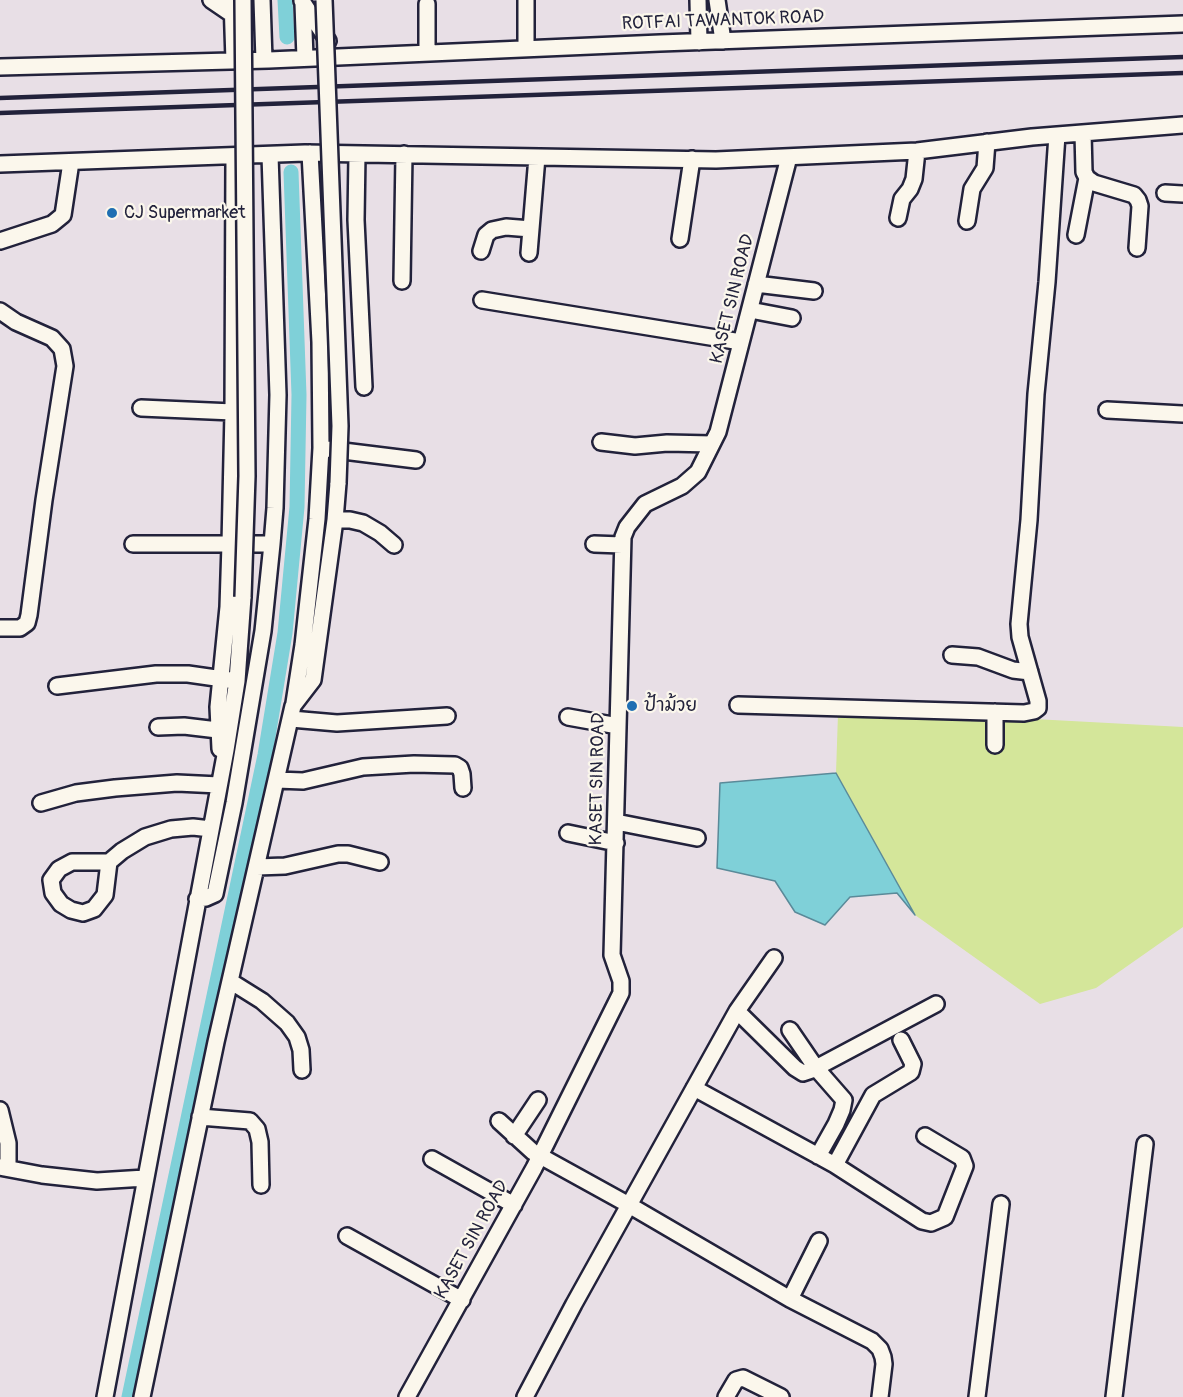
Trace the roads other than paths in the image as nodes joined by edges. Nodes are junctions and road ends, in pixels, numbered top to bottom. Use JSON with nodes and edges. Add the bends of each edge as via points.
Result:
{"nodes":[{"id":1,"x":211,"y":0,"type":"edge"},
{"id":2,"x":243,"y":0,"type":"edge"},
{"id":3,"x":262,"y":0,"type":"edge"},
{"id":4,"x":302,"y":0,"type":"edge"},
{"id":5,"x":324,"y":0,"type":"edge"},
{"id":6,"x":526,"y":0,"type":"edge"},
{"id":7,"x":698,"y":0,"type":"edge"},
{"id":8,"x":717,"y":0,"type":"edge"},
{"id":9,"x":428,"y":4,"type":"dead end"},
{"id":10,"x":233,"y":13,"type":"edge"},
{"id":11,"x":263,"y":22,"type":"junction"},
{"id":12,"x":1183,"y":24,"type":"edge"},
{"id":13,"x":723,"y":41,"type":"junction"},
{"id":14,"x":699,"y":42,"type":"junction"},
{"id":15,"x":526,"y":48,"type":"junction"},
{"id":16,"x":428,"y":52,"type":"junction"},
{"id":17,"x":337,"y":56,"type":"junction"},
{"id":18,"x":305,"y":58,"type":"junction"},
{"id":19,"x":264,"y":60,"type":"junction"},
{"id":20,"x":234,"y":61,"type":"junction"},
{"id":21,"x":0,"y":67,"type":"edge"},
{"id":22,"x":1183,"y":125,"type":"edge"},
{"id":23,"x":1083,"y":133,"type":"junction"},
{"id":24,"x":1057,"y":135,"type":"junction"},
{"id":25,"x":987,"y":142,"type":"junction"},
{"id":26,"x":917,"y":151,"type":"junction"},
{"id":27,"x":307,"y":153,"type":"junction"},
{"id":28,"x":357,"y":153,"type":"junction"},
{"id":29,"x":404,"y":154,"type":"junction"},
{"id":30,"x":270,"y":155,"type":"junction"},
{"id":31,"x":234,"y":156,"type":"junction"},
{"id":32,"x":537,"y":157,"type":"junction"},
{"id":33,"x":789,"y":157,"type":"junction"},
{"id":34,"x":692,"y":159,"type":"junction"},
{"id":35,"x":71,"y":162,"type":"junction"},
{"id":36,"x":0,"y":164,"type":"edge"},
{"id":37,"x":1087,"y":178,"type":"junction"},
{"id":38,"x":1165,"y":193,"type":"dead end"},
{"id":39,"x":1183,"y":194,"type":"edge"},
{"id":40,"x":898,"y":218,"type":"dead end"},
{"id":41,"x":967,"y":221,"type":"dead end"},
{"id":42,"x":531,"y":229,"type":"junction"},
{"id":43,"x":1076,"y":236,"type":"dead end"},
{"id":44,"x":680,"y":239,"type":"dead end"},
{"id":45,"x":0,"y":241,"type":"edge"},
{"id":46,"x":1137,"y":248,"type":"dead end"},
{"id":47,"x":481,"y":251,"type":"dead end"},
{"id":48,"x":529,"y":253,"type":"dead end"},
{"id":49,"x":402,"y":281,"type":"dead end"},
{"id":50,"x":756,"y":284,"type":"junction"},
{"id":51,"x":814,"y":291,"type":"dead end"},
{"id":52,"x":482,"y":300,"type":"dead end"},
{"id":53,"x":750,"y":310,"type":"junction"},
{"id":54,"x":0,"y":311,"type":"edge"},
{"id":55,"x":792,"y":318,"type":"dead end"},
{"id":56,"x":741,"y":342,"type":"junction"},
{"id":57,"x":364,"y":387,"type":"dead end"},
{"id":58,"x":141,"y":408,"type":"dead end"},
{"id":59,"x":1107,"y":410,"type":"dead end"},
{"id":60,"x":232,"y":412,"type":"junction"},
{"id":61,"x":1183,"y":414,"type":"edge"},
{"id":62,"x":601,"y":442,"type":"dead end"},
{"id":63,"x":712,"y":444,"type":"junction"},
{"id":64,"x":321,"y":448,"type":"junction"},
{"id":65,"x":340,"y":450,"type":"junction"},
{"id":66,"x":416,"y":460,"type":"dead end"},
{"id":67,"x":335,"y":520,"type":"junction"},
{"id":68,"x":133,"y":544,"type":"dead end"},
{"id":69,"x":230,"y":544,"type":"junction"},
{"id":70,"x":272,"y":544,"type":"junction"},
{"id":71,"x":594,"y":544,"type":"dead end"},
{"id":72,"x":394,"y":545,"type":"dead end"},
{"id":73,"x":622,"y":545,"type":"junction"},
{"id":74,"x":0,"y":628,"type":"edge"},
{"id":75,"x":952,"y":655,"type":"dead end"},
{"id":76,"x":1030,"y":672,"type":"junction"},
{"id":77,"x":220,"y":679,"type":"junction"},
{"id":78,"x":237,"y":681,"type":"junction"},
{"id":79,"x":57,"y":686,"type":"dead end"},
{"id":80,"x":738,"y":705,"type":"dead end"},
{"id":81,"x":292,"y":712,"type":"junction"},
{"id":82,"x":995,"y":712,"type":"junction"},
{"id":83,"x":447,"y":716,"type":"dead end"},
{"id":84,"x":567,"y":717,"type":"dead end"},
{"id":85,"x":618,"y":726,"type":"junction"},
{"id":86,"x":158,"y":727,"type":"dead end"},
{"id":87,"x":224,"y":731,"type":"junction"},
{"id":88,"x":995,"y":745,"type":"dead end"},
{"id":89,"x":277,"y":780,"type":"junction"},
{"id":90,"x":219,"y":785,"type":"junction"},
{"id":91,"x":463,"y":788,"type":"dead end"},
{"id":92,"x":41,"y":803,"type":"dead end"},
{"id":93,"x":616,"y":822,"type":"junction"},
{"id":94,"x":211,"y":829,"type":"junction"},
{"id":95,"x":568,"y":833,"type":"dead end"},
{"id":96,"x":697,"y":838,"type":"dead end"},
{"id":97,"x":616,"y":843,"type":"junction"},
{"id":98,"x":109,"y":862,"type":"dead end"},
{"id":99,"x":380,"y":862,"type":"dead end"},
{"id":100,"x":257,"y":867,"type":"junction"},
{"id":101,"x":197,"y":899,"type":"junction"},
{"id":102,"x":774,"y":958,"type":"dead end"},
{"id":103,"x":230,"y":981,"type":"junction"},
{"id":104,"x":936,"y":1004,"type":"dead end"},
{"id":105,"x":737,"y":1011,"type":"junction"},
{"id":106,"x":790,"y":1030,"type":"dead end"},
{"id":107,"x":901,"y":1040,"type":"dead end"},
{"id":108,"x":816,"y":1068,"type":"junction"},
{"id":109,"x":302,"y":1070,"type":"dead end"},
{"id":110,"x":694,"y":1088,"type":"junction"},
{"id":111,"x":538,"y":1100,"type":"dead end"},
{"id":112,"x":0,"y":1110,"type":"edge"},
{"id":113,"x":200,"y":1117,"type":"junction"},
{"id":114,"x":499,"y":1121,"type":"dead end"},
{"id":115,"x":514,"y":1136,"type":"junction"},
{"id":116,"x":925,"y":1136,"type":"dead end"},
{"id":117,"x":1145,"y":1144,"type":"dead end"},
{"id":118,"x":541,"y":1156,"type":"junction"},
{"id":119,"x":818,"y":1156,"type":"junction"},
{"id":120,"x":432,"y":1159,"type":"dead end"},
{"id":121,"x":835,"y":1165,"type":"junction"},
{"id":122,"x":4,"y":1168,"type":"edge"},
{"id":123,"x":145,"y":1178,"type":"junction"},
{"id":124,"x":261,"y":1185,"type":"dead end"},
{"id":125,"x":1001,"y":1204,"type":"dead end"},
{"id":126,"x":514,"y":1205,"type":"junction"},
{"id":127,"x":629,"y":1205,"type":"junction"},
{"id":128,"x":347,"y":1236,"type":"dead end"},
{"id":129,"x":819,"y":1241,"type":"dead end"},
{"id":130,"x":790,"y":1299,"type":"junction"},
{"id":131,"x":462,"y":1300,"type":"junction"},
{"id":132,"x":105,"y":1397,"type":"edge"},
{"id":133,"x":142,"y":1397,"type":"edge"},
{"id":134,"x":406,"y":1397,"type":"edge"},
{"id":135,"x":525,"y":1397,"type":"edge"},
{"id":136,"x":726,"y":1397,"type":"edge"},
{"id":137,"x":781,"y":1397,"type":"edge"},
{"id":138,"x":879,"y":1397,"type":"edge"},
{"id":139,"x":977,"y":1397,"type":"edge"},
{"id":140,"x":1114,"y":1397,"type":"edge"}],
"edges":[{"from":1,"to":10,"type":"street"},
{"from":2,"to":78,"type":"street","bridge":true,"via":[[247,476]]},
{"from":3,"to":11,"type":"street"},
{"from":4,"to":17,"type":"street"},
{"from":4,"to":18,"type":"street"},
{"from":5,"to":65,"type":"street","bridge":true},
{"from":6,"to":15,"type":"street"},
{"from":7,"to":14,"type":"street"},
{"from":8,"to":13,"type":"street"},
{"from":9,"to":16,"type":"street"},
{"from":10,"to":11,"type":"street"},
{"from":10,"to":20,"type":"street"},
{"from":11,"to":19,"type":"street"},
{"from":12,"to":13,"type":"street","name":"ROTFAI TAWANTOK ROAD"},
{"from":13,"to":14,"type":"street","name":"ROTFAI TAWANTOK ROAD"},
{"from":14,"to":15,"type":"street","name":"ROTFAI TAWANTOK ROAD"},
{"from":15,"to":16,"type":"street","name":"ROTFAI TAWANTOK ROAD"},
{"from":16,"to":17,"type":"street","name":"ROTFAI TAWANTOK ROAD"},
{"from":17,"to":18,"type":"street","name":"ROTFAI TAWANTOK ROAD"},
{"from":18,"to":19,"type":"street","name":"ROTFAI TAWANTOK ROAD"},
{"from":19,"to":20,"type":"street","name":"ROTFAI TAWANTOK ROAD"},
{"from":20,"to":21,"type":"street","name":"ROTFAI TAWANTOK ROAD"},
{"from":22,"to":23,"type":"street"},
{"from":23,"to":24,"type":"street"},
{"from":23,"to":37,"type":"street"},
{"from":24,"to":25,"type":"street"},
{"from":24,"to":76,"type":"street","via":[[1019,624]]},
{"from":25,"to":26,"type":"street"},
{"from":25,"to":41,"type":"street","via":[[985,168],[972,189]]},
{"from":26,"to":33,"type":"street"},
{"from":26,"to":40,"type":"street","via":[[914,179],[902,199]]},
{"from":27,"to":28,"type":"street"},
{"from":27,"to":30,"type":"street"},
{"from":27,"to":64,"type":"street","via":[[320,342]]},
{"from":28,"to":29,"type":"street"},
{"from":28,"to":57,"type":"street"},
{"from":29,"to":32,"type":"street"},
{"from":29,"to":49,"type":"street"},
{"from":30,"to":31,"type":"street"},
{"from":30,"to":70,"type":"street","via":[[278,396]]},
{"from":31,"to":35,"type":"street"},
{"from":31,"to":60,"type":"street"},
{"from":32,"to":34,"type":"street"},
{"from":32,"to":42,"type":"street"},
{"from":33,"to":34,"type":"street"},
{"from":33,"to":50,"type":"street","name":"KASET SIN ROAD"},
{"from":34,"to":44,"type":"street"},
{"from":35,"to":36,"type":"street"},
{"from":35,"to":45,"type":"street","via":[[63,215],[52,224]]},
{"from":37,"to":43,"type":"street"},
{"from":37,"to":46,"type":"street","via":[[1134,195],[1138,200]]},
{"from":38,"to":39,"type":"street"},
{"from":42,"to":47,"type":"street","via":[[506,226],[492,230]]},
{"from":42,"to":48,"type":"street"},
{"from":50,"to":51,"type":"street"},
{"from":50,"to":53,"type":"street","name":"KASET SIN ROAD"},
{"from":52,"to":56,"type":"street"},
{"from":53,"to":55,"type":"street"},
{"from":53,"to":56,"type":"street","name":"KASET SIN ROAD"},
{"from":54,"to":74,"type":"street","via":[[52,338],[63,349],[65,366],[29,615],[20,628]]},
{"from":56,"to":63,"type":"street","name":"KASET SIN ROAD"},
{"from":58,"to":60,"type":"street"},
{"from":59,"to":61,"type":"street"},
{"from":60,"to":69,"type":"street"},
{"from":62,"to":63,"type":"street","via":[[635,446]]},
{"from":63,"to":73,"type":"street","name":"KASET SIN ROAD","via":[[698,472],[682,486],[645,504],[627,527]]},
{"from":64,"to":65,"type":"street"},
{"from":64,"to":81,"type":"street","via":[[317,519]]},
{"from":65,"to":66,"type":"street"},
{"from":65,"to":67,"type":"street","bridge":true},
{"from":67,"to":72,"type":"street","via":[[363,523]]},
{"from":67,"to":81,"type":"street","via":[[313,680]]},
{"from":68,"to":69,"type":"street"},
{"from":69,"to":70,"type":"street"},
{"from":69,"to":77,"type":"street"},
{"from":70,"to":101,"type":"street","via":[[255,681],[215,894]]},
{"from":71,"to":73,"type":"street"},
{"from":73,"to":85,"type":"street","name":"KASET SIN ROAD"},
{"from":75,"to":76,"type":"street","via":[[978,657]]},
{"from":76,"to":82,"type":"street","via":[[1038,708],[1024,713]]},
{"from":77,"to":78,"type":"street"},
{"from":77,"to":79,"type":"street","via":[[156,674]]},
{"from":77,"to":87,"type":"street","via":[[218,707]]},
{"from":78,"to":87,"type":"street"},
{"from":80,"to":82,"type":"street"},
{"from":81,"to":83,"type":"street","via":[[337,723]]},
{"from":81,"to":89,"type":"street"},
{"from":82,"to":88,"type":"street"},
{"from":84,"to":85,"type":"street"},
{"from":85,"to":93,"type":"street","name":"KASET SIN ROAD"},
{"from":86,"to":87,"type":"street"},
{"from":87,"to":90,"type":"street"},
{"from":89,"to":91,"type":"street","via":[[303,781],[385,765],[435,764],[460,768]]},
{"from":89,"to":100,"type":"street"},
{"from":90,"to":92,"type":"street","via":[[177,783],[115,788]]},
{"from":90,"to":94,"type":"street"},
{"from":93,"to":96,"type":"street"},
{"from":93,"to":97,"type":"street","name":"KASET SIN ROAD"},
{"from":94,"to":98,"type":"street","via":[[171,829],[145,837]]},
{"from":94,"to":101,"type":"street"},
{"from":95,"to":97,"type":"street"},
{"from":97,"to":118,"type":"street","name":"KASET SIN ROAD","via":[[612,955],[621,993]]},
{"from":99,"to":100,"type":"street","via":[[338,854],[285,866]]},
{"from":100,"to":103,"type":"street"},
{"from":101,"to":123,"type":"street"},
{"from":102,"to":105,"type":"street"},
{"from":103,"to":109,"type":"street","via":[[287,1023],[301,1050]]},
{"from":103,"to":113,"type":"street"},
{"from":104,"to":108,"type":"street"},
{"from":105,"to":108,"type":"street","via":[[795,1068],[803,1072]]},
{"from":105,"to":110,"type":"street"},
{"from":106,"to":108,"type":"street"},
{"from":107,"to":121,"type":"street","via":[[913,1064],[911,1072],[873,1095]]},
{"from":108,"to":119,"type":"street","via":[[844,1100]]},
{"from":110,"to":119,"type":"street"},
{"from":110,"to":127,"type":"street"},
{"from":111,"to":115,"type":"street"},
{"from":112,"to":122,"type":"street","via":[[8,1143]]},
{"from":113,"to":124,"type":"street","via":[[250,1121],[260,1142]]},
{"from":113,"to":133,"type":"street"},
{"from":114,"to":115,"type":"street"},
{"from":115,"to":118,"type":"street"},
{"from":116,"to":121,"type":"street","via":[[965,1161],[949,1209],[936,1222],[922,1221]]},
{"from":117,"to":140,"type":"street"},
{"from":118,"to":126,"type":"street","name":"KASET SIN ROAD"},
{"from":118,"to":127,"type":"street"},
{"from":119,"to":121,"type":"street"},
{"from":120,"to":126,"type":"street"},
{"from":122,"to":123,"type":"street","via":[[97,1181]]},
{"from":123,"to":132,"type":"street"},
{"from":125,"to":139,"type":"street"},
{"from":126,"to":131,"type":"street","name":"KASET SIN ROAD"},
{"from":127,"to":130,"type":"street"},
{"from":127,"to":135,"type":"street"},
{"from":128,"to":131,"type":"street"},
{"from":129,"to":130,"type":"street"},
{"from":130,"to":138,"type":"street","via":[[872,1341],[880,1349],[884,1364]]},
{"from":131,"to":134,"type":"street","name":"KASET SIN ROAD"},
{"from":136,"to":137,"type":"street","via":[[736,1380],[743,1378]]}]}
